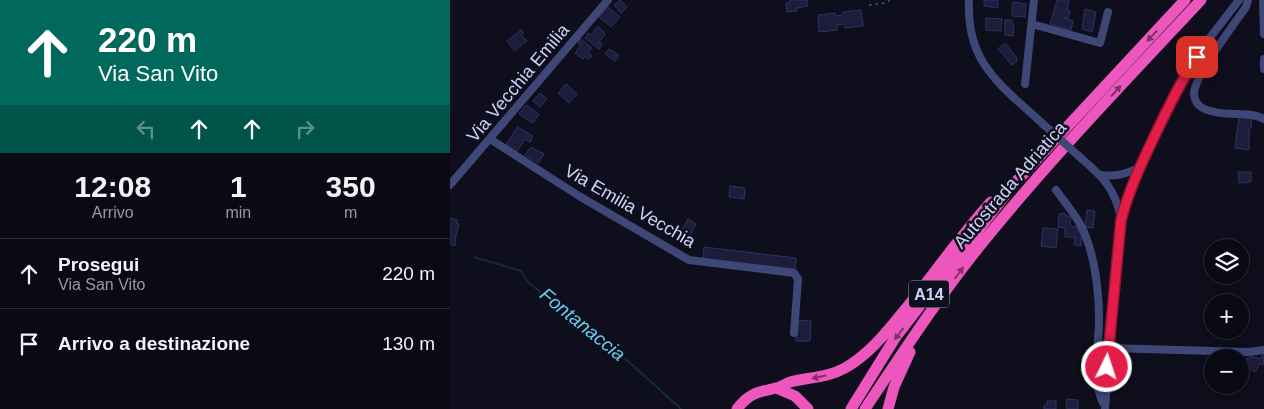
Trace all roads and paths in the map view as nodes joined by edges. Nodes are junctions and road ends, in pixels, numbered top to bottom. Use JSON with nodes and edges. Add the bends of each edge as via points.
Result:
{"nodes":[{"id":1,"x":608,"y":0,"type":"edge"},
{"id":2,"x":890,"y":0,"type":"edge"},
{"id":3,"x":969,"y":0,"type":"edge"},
{"id":4,"x":1034,"y":0,"type":"edge"},
{"id":5,"x":1185,"y":0,"type":"edge"},
{"id":6,"x":1201,"y":0,"type":"edge"},
{"id":7,"x":1239,"y":0,"type":"edge"},
{"id":8,"x":1248,"y":0,"type":"edge"},
{"id":9,"x":1263,"y":0,"type":"edge"},
{"id":10,"x":869,"y":5,"type":"dead end"},
{"id":11,"x":1108,"y":12,"type":"dead end"},
{"id":12,"x":1032,"y":24,"type":"junction"},
{"id":13,"x":1264,"y":34,"type":"edge"},
{"id":14,"x":1264,"y":59,"type":"edge"},
{"id":15,"x":1264,"y":69,"type":"edge"},
{"id":16,"x":1025,"y":84,"type":"dead end"},
{"id":17,"x":1264,"y":119,"type":"edge"},
{"id":18,"x":490,"y":139,"type":"junction"},
{"id":19,"x":1140,"y":167,"type":"junction"},
{"id":20,"x":1101,"y":176,"type":"junction"},
{"id":21,"x":1014,"y":184,"type":"junction"},
{"id":22,"x":450,"y":185,"type":"edge"},
{"id":23,"x":1056,"y":190,"type":"dead end"},
{"id":24,"x":1121,"y":220,"type":"junction"},
{"id":25,"x":929,"y":312,"type":"junction"},
{"id":26,"x":794,"y":333,"type":"dead end"},
{"id":27,"x":1108,"y":348,"type":"junction"},
{"id":28,"x":1264,"y":350,"type":"edge"},
{"id":29,"x":776,"y":388,"type":"junction"},
{"id":30,"x":1104,"y":407,"type":"edge"},
{"id":31,"x":737,"y":409,"type":"edge"},
{"id":32,"x":808,"y":409,"type":"edge"},
{"id":33,"x":851,"y":409,"type":"edge"},
{"id":34,"x":865,"y":409,"type":"edge"},
{"id":35,"x":888,"y":409,"type":"edge"}],
"edges":[{"from":1,"to":18,"type":"street","name":"Via Vecchia Emilia"},
{"from":2,"to":10,"type":"path"},
{"from":3,"to":20,"type":"street","bridge":true,"via":[[970,30],[977,53],[993,78]]},
{"from":4,"to":12,"type":"street"},
{"from":5,"to":21,"type":"highway","name":"Autostrada Adriatica","number":"A14","one_way":true},
{"from":25,"to":6,"type":"highway","name":"Autostrada Adriatica","number":"A14","one_way":true,"via":[[983,242],[1095,113]]},
{"from":7,"to":19,"type":"street","via":[[1189,69]]},
{"from":8,"to":17,"type":"street","via":[[1200,75],[1194,92],[1198,105],[1205,110]]},
{"from":9,"to":13,"type":"street"},
{"from":11,"to":12,"type":"street","via":[[1100,44]]},
{"from":12,"to":16,"type":"street"},
{"from":14,"to":15,"type":"street"},
{"from":18,"to":22,"type":"street","name":"Via Vecchia Emilia"},
{"from":18,"to":26,"type":"street","name":"Via Emilia Vecchia","via":[[689,260],[794,273],[798,279]]},
{"from":19,"to":20,"type":"street","via":[[1124,174]]},
{"from":19,"to":24,"type":"street"},
{"from":20,"to":24,"type":"street","via":[[1118,201]]},
{"from":21,"to":29,"type":"highway","one_way":true,"via":[[990,203],[868,351],[835,372]]},
{"from":21,"to":33,"type":"highway","name":"Autostrada Adriatica","number":"A14","one_way":true,"via":[[895,338]]},
{"from":23,"to":30,"type":"street","via":[[1079,223],[1096,277],[1099,321],[1097,380],[1098,394]]},
{"from":24,"to":27,"type":"street"},
{"from":25,"to":34,"type":"highway","name":"Autostrada Adriatica","number":"A14"},
{"from":25,"to":35,"type":"highway","via":[[898,375]]},
{"from":27,"to":28,"type":"street"},
{"from":27,"to":30,"type":"street"},
{"from":29,"to":31,"type":"highway","via":[[756,392]]},
{"from":29,"to":32,"type":"highway","via":[[796,396]]}]}
